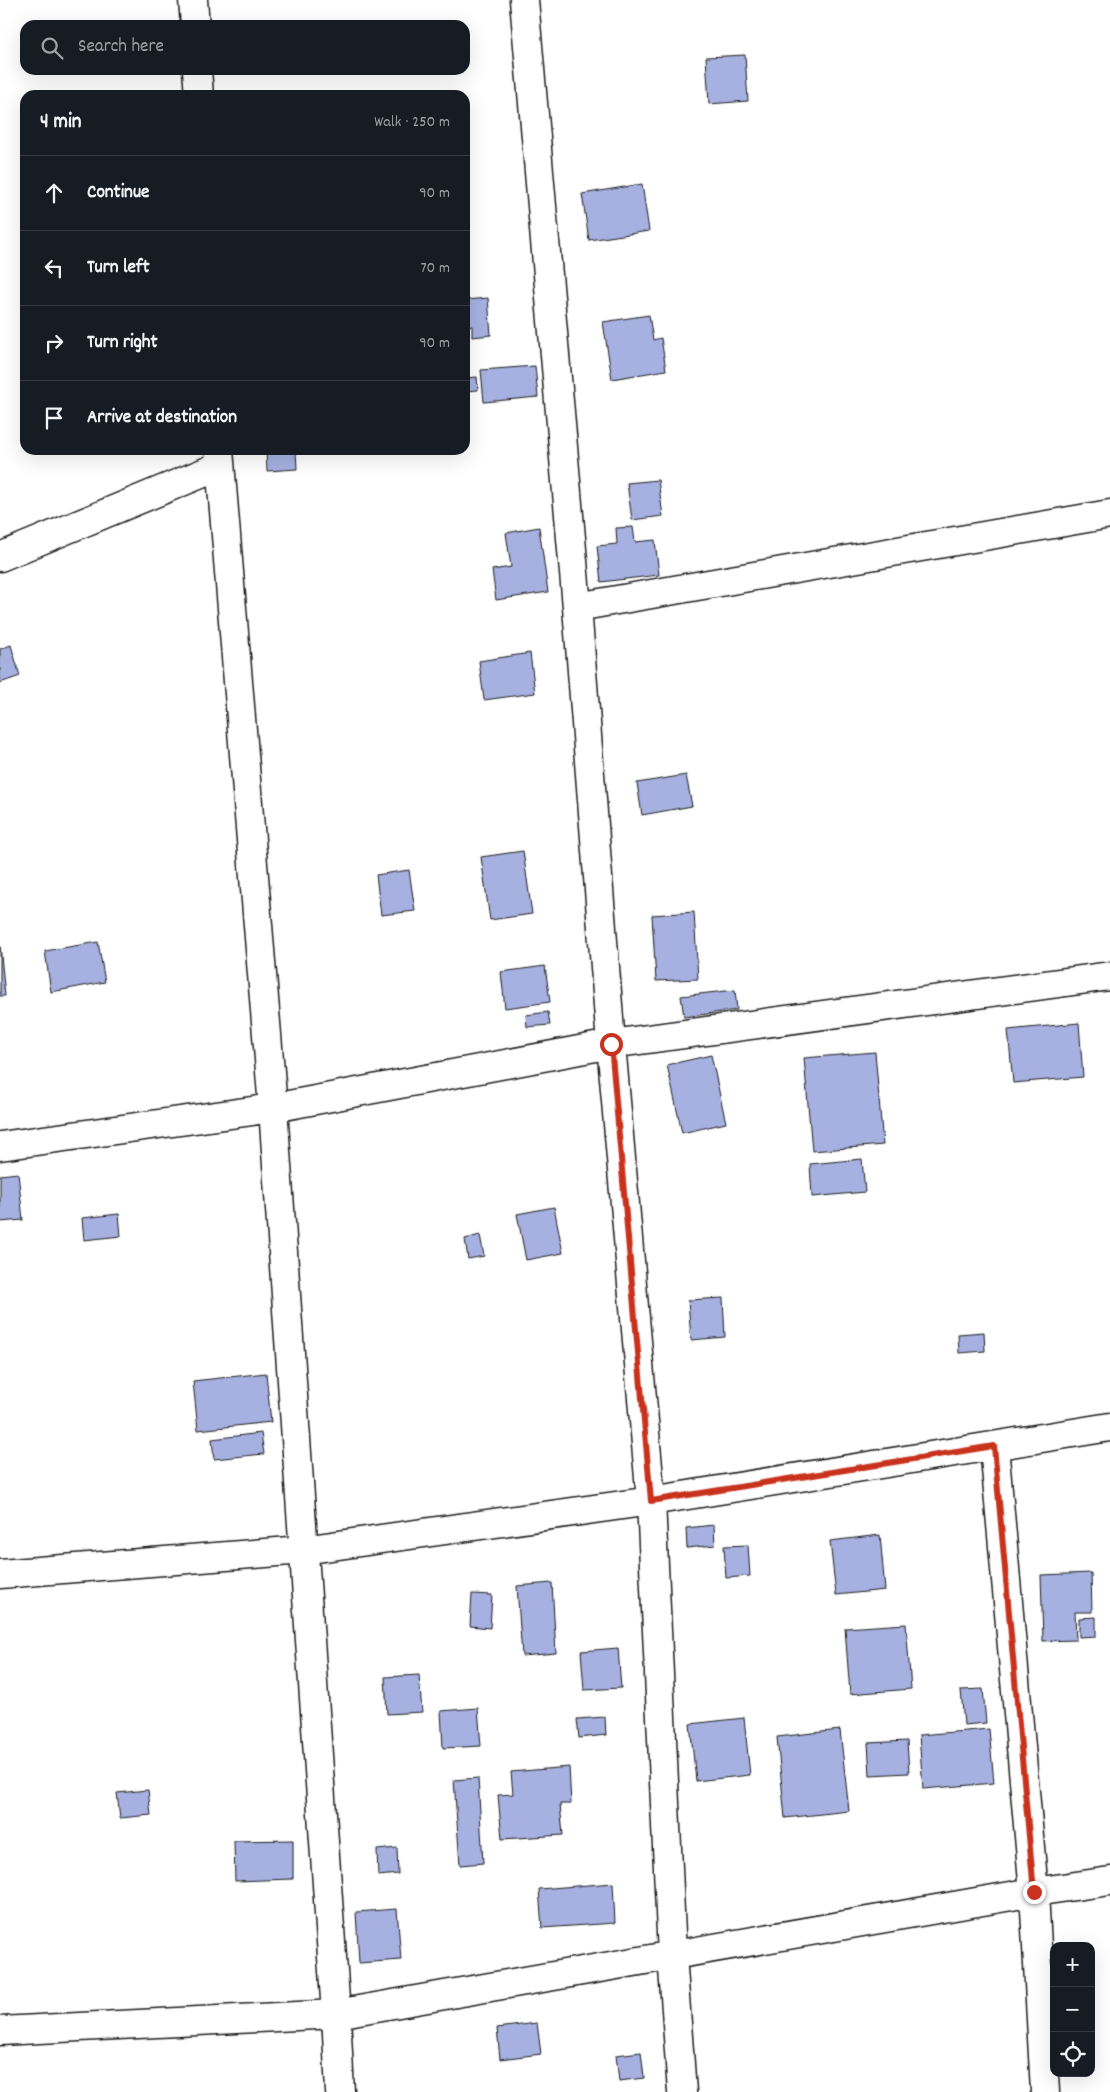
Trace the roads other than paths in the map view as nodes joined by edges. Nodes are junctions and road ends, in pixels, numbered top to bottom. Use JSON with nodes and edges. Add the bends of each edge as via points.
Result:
{"nodes":[{"id":1,"x":193,"y":0,"type":"edge"},
{"id":2,"x":524,"y":0,"type":"edge"},
{"id":3,"x":195,"y":20,"type":"edge"},
{"id":4,"x":197,"y":75,"type":"edge"},
{"id":5,"x":199,"y":90,"type":"edge"},
{"id":6,"x":220,"y":458,"type":"edge"},
{"id":7,"x":1110,"y":514,"type":"edge"},
{"id":8,"x":0,"y":557,"type":"edge"},
{"id":9,"x":576,"y":607,"type":"junction"},
{"id":10,"x":1110,"y":976,"type":"edge"},
{"id":11,"x":611,"y":1044,"type":"junction"},
{"id":12,"x":273,"y":1108,"type":"junction"},
{"id":13,"x":0,"y":1146,"type":"edge"},
{"id":14,"x":1110,"y":1427,"type":"edge"},
{"id":15,"x":994,"y":1446,"type":"junction"},
{"id":16,"x":651,"y":1501,"type":"junction"},
{"id":17,"x":303,"y":1550,"type":"junction"},
{"id":18,"x":0,"y":1574,"type":"edge"},
{"id":19,"x":1110,"y":1881,"type":"edge"},
{"id":20,"x":1034,"y":1892,"type":"junction"},
{"id":21,"x":672,"y":1955,"type":"junction"},
{"id":22,"x":336,"y":2014,"type":"junction"},
{"id":23,"x":0,"y":2031,"type":"edge"},
{"id":24,"x":340,"y":2092,"type":"edge"},
{"id":25,"x":682,"y":2092,"type":"edge"},
{"id":26,"x":1045,"y":2092,"type":"edge"}],
"edges":[{"from":1,"to":3,"type":"street"},
{"from":2,"to":9,"type":"street"},
{"from":4,"to":5,"type":"street"},
{"from":6,"to":8,"type":"street"},
{"from":6,"to":12,"type":"street"},
{"from":7,"to":9,"type":"street"},
{"from":9,"to":11,"type":"street"},
{"from":10,"to":11,"type":"street"},
{"from":11,"to":12,"type":"street"},
{"from":11,"to":16,"type":"street"},
{"from":12,"to":13,"type":"street"},
{"from":12,"to":17,"type":"street"},
{"from":14,"to":15,"type":"street"},
{"from":15,"to":16,"type":"street"},
{"from":15,"to":20,"type":"street"},
{"from":16,"to":17,"type":"street"},
{"from":16,"to":21,"type":"street"},
{"from":17,"to":18,"type":"street"},
{"from":17,"to":22,"type":"street"},
{"from":19,"to":20,"type":"street"},
{"from":20,"to":21,"type":"street"},
{"from":20,"to":26,"type":"street"},
{"from":21,"to":22,"type":"street"},
{"from":21,"to":25,"type":"street"},
{"from":22,"to":23,"type":"street"},
{"from":22,"to":24,"type":"street"}]}
